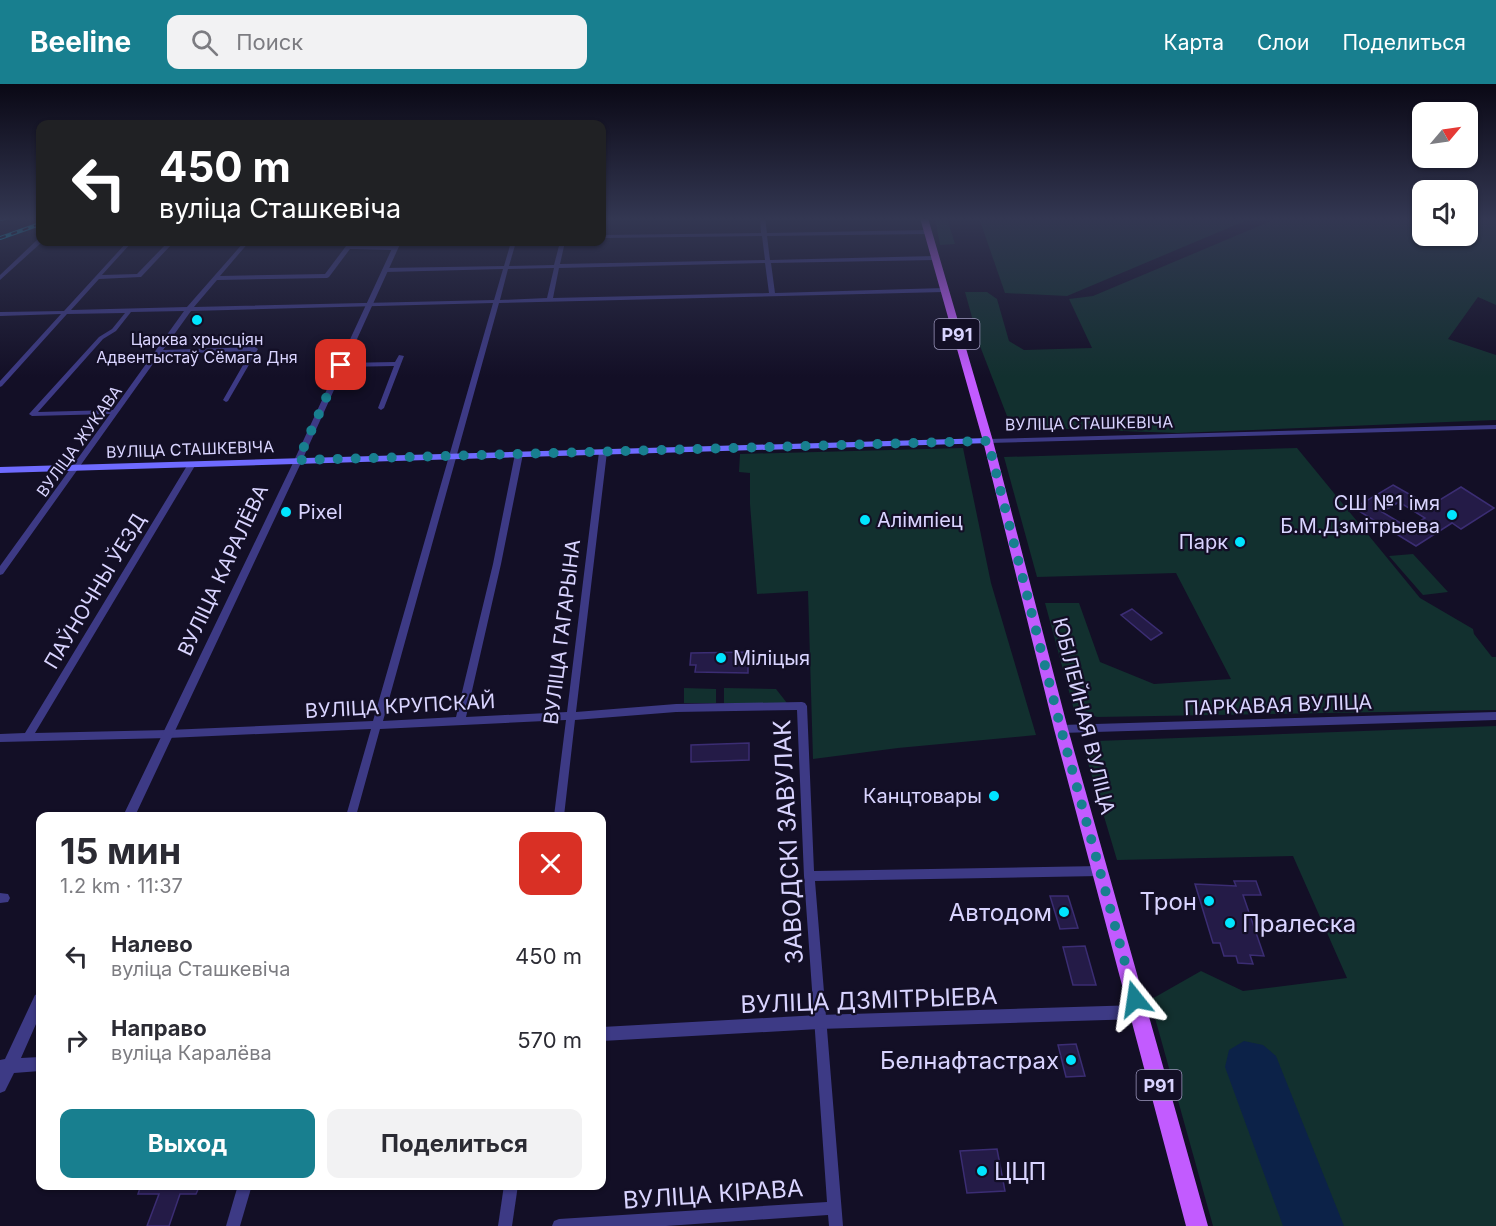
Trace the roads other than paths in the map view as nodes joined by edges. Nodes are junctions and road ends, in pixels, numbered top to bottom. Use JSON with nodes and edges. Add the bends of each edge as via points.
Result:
{"nodes":[{"id":1,"x":102,"y":271,"type":"edge"},
{"id":2,"x":144,"y":271,"type":"edge"},
{"id":3,"x":222,"y":271,"type":"edge"},
{"id":4,"x":330,"y":271,"type":"edge"},
{"id":5,"x":384,"y":271,"type":"edge"},
{"id":6,"x":506,"y":271,"type":"edge"},
{"id":7,"x":555,"y":271,"type":"edge"},
{"id":8,"x":770,"y":271,"type":"edge"},
{"id":9,"x":938,"y":271,"type":"edge"},
{"id":10,"x":97,"y":277,"type":"junction"},
{"id":11,"x":216,"y":278,"type":"junction"},
{"id":12,"x":944,"y":290,"type":"junction"},
{"id":13,"x":772,"y":293,"type":"junction"},
{"id":14,"x":550,"y":299,"type":"junction"},
{"id":15,"x":497,"y":301,"type":"junction"},
{"id":16,"x":368,"y":304,"type":"junction"},
{"id":17,"x":189,"y":309,"type":"junction"},
{"id":18,"x":129,"y":311,"type":"junction"},
{"id":19,"x":65,"y":313,"type":"junction"},
{"id":20,"x":0,"y":314,"type":"edge"},
{"id":21,"x":160,"y":352,"type":"junction"},
{"id":22,"x":401,"y":356,"type":"dead end"},
{"id":23,"x":397,"y":364,"type":"junction"},
{"id":24,"x":341,"y":365,"type":"junction"},
{"id":25,"x":0,"y":385,"type":"edge"},
{"id":26,"x":226,"y":400,"type":"dead end"},
{"id":27,"x":381,"y":408,"type":"dead end"},
{"id":28,"x":116,"y":412,"type":"junction"},
{"id":29,"x":1496,"y":427,"type":"edge"},
{"id":30,"x":988,"y":441,"type":"junction"},
{"id":31,"x":603,"y":452,"type":"junction"},
{"id":32,"x":519,"y":454,"type":"junction"},
{"id":33,"x":454,"y":455,"type":"junction"},
{"id":34,"x":298,"y":460,"type":"junction"},
{"id":35,"x":192,"y":464,"type":"junction"},
{"id":36,"x":77,"y":468,"type":"junction"},
{"id":37,"x":0,"y":470,"type":"edge"},
{"id":38,"x":0,"y":572,"type":"edge"},
{"id":39,"x":802,"y":706,"type":"joint"},
{"id":40,"x":572,"y":716,"type":"junction"},
{"id":41,"x":1496,"y":716,"type":"edge"},
{"id":42,"x":460,"y":721,"type":"junction"},
{"id":43,"x":377,"y":725,"type":"junction"},
{"id":44,"x":1061,"y":729,"type":"junction"},
{"id":45,"x":168,"y":734,"type":"junction"},
{"id":46,"x":28,"y":737,"type":"junction"},
{"id":47,"x":0,"y":738,"type":"edge"},
{"id":48,"x":131,"y":812,"type":"edge"},
{"id":49,"x":352,"y":812,"type":"edge"},
{"id":50,"x":560,"y":812,"type":"edge"},
{"id":51,"x":1100,"y":871,"type":"junction"},
{"id":52,"x":809,"y":876,"type":"junction"},
{"id":53,"x":36,"y":1007,"type":"edge"},
{"id":54,"x":1139,"y":1012,"type":"junction"},
{"id":55,"x":819,"y":1022,"type":"junction"},
{"id":56,"x":606,"y":1034,"type":"edge"},
{"id":57,"x":36,"y":1064,"type":"edge"},
{"id":58,"x":4,"y":1066,"type":"edge"},
{"id":59,"x":0,"y":1086,"type":"edge"},
{"id":60,"x":244,"y":1190,"type":"edge"},
{"id":61,"x":510,"y":1190,"type":"edge"},
{"id":62,"x":834,"y":1209,"type":"junction"},
{"id":63,"x":233,"y":1226,"type":"edge"},
{"id":64,"x":505,"y":1226,"type":"edge"},
{"id":65,"x":559,"y":1226,"type":"edge"},
{"id":66,"x":836,"y":1226,"type":"edge"},
{"id":67,"x":1197,"y":1226,"type":"edge"}],
"edges":[{"from":1,"to":10,"type":"street"},
{"from":2,"to":10,"type":"street","via":[[139,276]]},
{"from":3,"to":11,"type":"street","name":"ВУЛІЦА ЖУКАВА"},
{"from":4,"to":11,"type":"street","via":[[327,276]]},
{"from":5,"to":16,"type":"street","name":"ВУЛІЦА КАРАЛЁВА"},
{"from":6,"to":15,"type":"street"},
{"from":7,"to":14,"type":"street"},
{"from":8,"to":13,"type":"street"},
{"from":9,"to":12,"type":"main road","name":"ЮБІЛЕЙНАЯ ВУЛІЦА","number":"Р91"},
{"from":10,"to":19,"type":"street"},
{"from":11,"to":17,"type":"street","name":"ВУЛІЦА ЖУКАВА"},
{"from":12,"to":13,"type":"street"},
{"from":12,"to":30,"type":"main road","name":"ЮБІЛЕЙНАЯ ВУЛІЦА","number":"Р91"},
{"from":13,"to":14,"type":"street"},
{"from":14,"to":15,"type":"street"},
{"from":15,"to":16,"type":"street"},
{"from":15,"to":33,"type":"street"},
{"from":16,"to":17,"type":"street"},
{"from":16,"to":24,"type":"street","name":"ВУЛІЦА КАРАЛЁВА"},
{"from":17,"to":18,"type":"street"},
{"from":17,"to":21,"type":"street","name":"ВУЛІЦА ЖУКАВА"},
{"from":18,"to":19,"type":"street"},
{"from":18,"to":28,"type":"street","via":[[32,414]]},
{"from":19,"to":20,"type":"street"},
{"from":19,"to":25,"type":"street"},
{"from":21,"to":26,"type":"street","via":[[255,349]]},
{"from":21,"to":28,"type":"street","name":"ВУЛІЦА ЖУКАВА"},
{"from":22,"to":23,"type":"street"},
{"from":23,"to":24,"type":"street"},
{"from":23,"to":27,"type":"street"},
{"from":24,"to":34,"type":"street","name":"ВУЛІЦА КАРАЛЁВА"},
{"from":28,"to":36,"type":"street","name":"ВУЛІЦА ЖУКАВА"},
{"from":29,"to":30,"type":"street","name":"ВУЛІЦА СТАШКЕВІЧА"},
{"from":30,"to":31,"type":"main road","name":"ВУЛІЦА СТАШКЕВІЧА"},
{"from":30,"to":44,"type":"main road","name":"ЮБІЛЕЙНАЯ ВУЛІЦА","number":"Р91"},
{"from":31,"to":32,"type":"main road","name":"ВУЛІЦА СТАШКЕВІЧА"},
{"from":31,"to":40,"type":"street","name":"ВУЛІЦА ГАГАРЫНА"},
{"from":32,"to":33,"type":"main road","name":"ВУЛІЦА СТАШКЕВІЧА"},
{"from":32,"to":42,"type":"street"},
{"from":33,"to":34,"type":"main road","name":"ВУЛІЦА СТАШКЕВІЧА"},
{"from":33,"to":43,"type":"street"},
{"from":34,"to":35,"type":"main road","name":"ВУЛІЦА СТАШКЕВІЧА"},
{"from":34,"to":45,"type":"street","name":"ВУЛІЦА КАРАЛЁВА"},
{"from":35,"to":36,"type":"main road","name":"ВУЛІЦА СТАШКЕВІЧА"},
{"from":35,"to":46,"type":"street","name":"ПАЎНОЧНЫ ЎЕЗД"},
{"from":36,"to":37,"type":"main road","name":"ВУЛІЦА СТАШКЕВІЧА"},
{"from":36,"to":38,"type":"street","name":"ВУЛІЦА ЖУКАВА"},
{"from":39,"to":40,"type":"street","name":"ВУЛІЦА КРУПСКАЙ","via":[[676,708]]},
{"from":39,"to":52,"type":"street","name":"ЗАВОДСКІ ЗАВУЛАК"},
{"from":40,"to":42,"type":"street","name":"ВУЛІЦА КРУПСКАЙ"},
{"from":40,"to":50,"type":"street","name":"ВУЛІЦА ГАГАРЫНА"},
{"from":41,"to":44,"type":"street","name":"ПАРКАВАЯ ВУЛІЦА"},
{"from":42,"to":43,"type":"street","name":"ВУЛІЦА КРУПСКАЙ"},
{"from":43,"to":45,"type":"street","name":"ВУЛІЦА КРУПСКАЙ"},
{"from":43,"to":49,"type":"street"},
{"from":44,"to":51,"type":"main road","name":"ЮБІЛЕЙНАЯ ВУЛІЦА","number":"Р91"},
{"from":45,"to":46,"type":"street","name":"ВУЛІЦА КРУПСКАЙ"},
{"from":45,"to":48,"type":"street","name":"ВУЛІЦА КАРАЛЁВА"},
{"from":46,"to":47,"type":"street","name":"ВУЛІЦА КРУПСКАЙ"},
{"from":51,"to":52,"type":"street"},
{"from":51,"to":54,"type":"main road","name":"ЮБІЛЕЙНАЯ ВУЛІЦА","number":"Р91"},
{"from":52,"to":55,"type":"street","name":"ЗАВОДСКІ ЗАВУЛАК"},
{"from":53,"to":58,"type":"street"},
{"from":54,"to":55,"type":"street","name":"ВУЛІЦА ДЗМІТРЫЕВА"},
{"from":54,"to":67,"type":"main road","name":"ЮБІЛЕЙНАЯ ВУЛІЦА","number":"Р91"},
{"from":55,"to":56,"type":"street","name":"ВУЛІЦА ДЗМІТРЫЕВА"},
{"from":55,"to":62,"type":"street","name":"ЗАВОДСКІ ЗАВУЛАК"},
{"from":57,"to":58,"type":"street"},
{"from":58,"to":59,"type":"street"},
{"from":60,"to":63,"type":"street"},
{"from":61,"to":64,"type":"street"},
{"from":62,"to":65,"type":"street","name":"ВУЛІЦА КІРАВА"},
{"from":62,"to":66,"type":"street","name":"ЗАВОДСКІ ЗАВУЛАК"}]}
